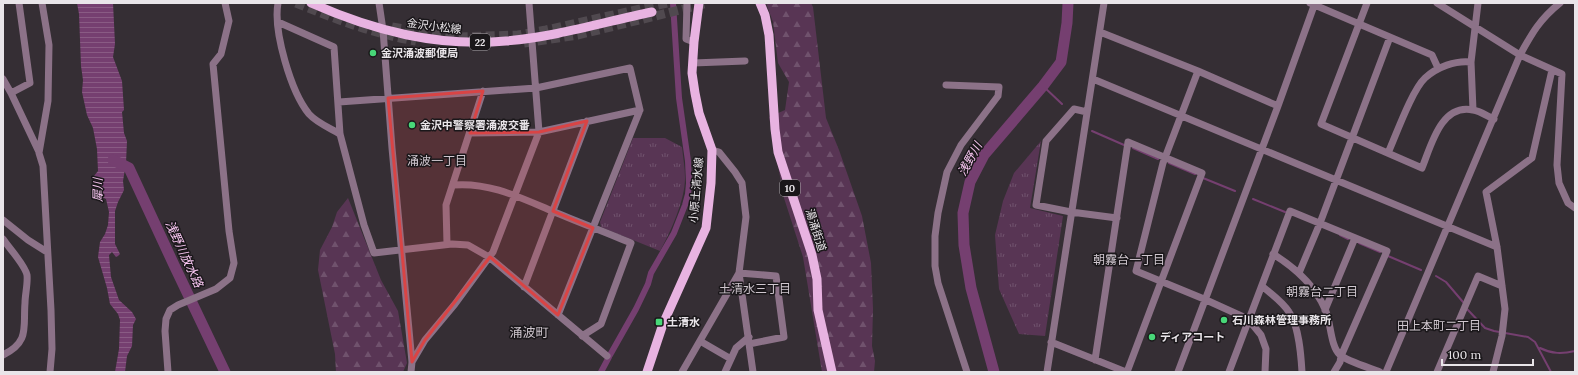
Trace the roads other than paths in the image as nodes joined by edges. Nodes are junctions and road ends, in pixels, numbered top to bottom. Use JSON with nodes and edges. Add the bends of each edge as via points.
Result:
{"nodes":[{"id":1,"x":19,"y":3,"type":"edge"},
{"id":2,"x":42,"y":3,"type":"edge"},
{"id":3,"x":225,"y":3,"type":"edge"},
{"id":4,"x":278,"y":3,"type":"edge"},
{"id":5,"x":311,"y":3,"type":"edge"},
{"id":6,"x":379,"y":3,"type":"edge"},
{"id":7,"x":529,"y":3,"type":"edge"},
{"id":8,"x":687,"y":3,"type":"edge"},
{"id":9,"x":699,"y":3,"type":"edge"},
{"id":10,"x":760,"y":3,"type":"edge"},
{"id":11,"x":1104,"y":3,"type":"edge"},
{"id":12,"x":1367,"y":3,"type":"edge"},
{"id":13,"x":1437,"y":3,"type":"edge"},
{"id":14,"x":1478,"y":3,"type":"edge"},
{"id":15,"x":1560,"y":3,"type":"edge"},
{"id":16,"x":1313,"y":4,"type":"edge"},
{"id":17,"x":652,"y":12,"type":"dead end"},
{"id":18,"x":278,"y":22,"type":"junction"},
{"id":19,"x":1360,"y":24,"type":"junction"},
{"id":20,"x":1475,"y":27,"type":"junction"},
{"id":21,"x":383,"y":30,"type":"junction"},
{"id":22,"x":1100,"y":32,"type":"junction"},
{"id":23,"x":1390,"y":37,"type":"junction"},
{"id":24,"x":531,"y":38,"type":"junction"},
{"id":25,"x":694,"y":42,"type":"junction"},
{"id":26,"x":1520,"y":55,"type":"junction"},
{"id":27,"x":744,"y":61,"type":"dead end"},
{"id":28,"x":1471,"y":62,"type":"junction"},
{"id":29,"x":693,"y":63,"type":"junction"},
{"id":30,"x":1438,"y":68,"type":"junction"},
{"id":31,"x":1552,"y":70,"type":"junction"},
{"id":32,"x":1198,"y":71,"type":"junction"},
{"id":33,"x":3,"y":78,"type":"edge"},
{"id":34,"x":1093,"y":79,"type":"junction"},
{"id":35,"x":946,"y":85,"type":"dead end"},
{"id":36,"x":536,"y":88,"type":"junction"},
{"id":37,"x":483,"y":92,"type":"junction"},
{"id":38,"x":11,"y":93,"type":"junction"},
{"id":39,"x":388,"y":98,"type":"junction"},
{"id":40,"x":339,"y":102,"type":"junction"},
{"id":41,"x":1278,"y":106,"type":"junction"},
{"id":42,"x":640,"y":110,"type":"junction"},
{"id":43,"x":1473,"y":110,"type":"junction"},
{"id":44,"x":1087,"y":112,"type":"junction"},
{"id":45,"x":1181,"y":115,"type":"junction"},
{"id":46,"x":1494,"y":119,"type":"junction"},
{"id":47,"x":587,"y":121,"type":"junction"},
{"id":48,"x":539,"y":132,"type":"junction"},
{"id":49,"x":470,"y":133,"type":"junction"},
{"id":50,"x":340,"y":134,"type":"junction"},
{"id":51,"x":1352,"y":138,"type":"junction"},
{"id":52,"x":712,"y":150,"type":"junction"},
{"id":53,"x":1261,"y":150,"type":"junction"},
{"id":54,"x":39,"y":153,"type":"junction"},
{"id":55,"x":1388,"y":153,"type":"junction"},
{"id":56,"x":1165,"y":158,"type":"junction"},
{"id":57,"x":1335,"y":180,"type":"junction"},
{"id":58,"x":452,"y":185,"type":"junction"},
{"id":59,"x":515,"y":196,"type":"junction"},
{"id":60,"x":1575,"y":208,"type":"edge"},
{"id":61,"x":553,"y":211,"type":"junction"},
{"id":62,"x":1071,"y":212,"type":"junction"},
{"id":63,"x":1117,"y":218,"type":"junction"},
{"id":64,"x":3,"y":220,"type":"edge"},
{"id":65,"x":1320,"y":223,"type":"junction"},
{"id":66,"x":1446,"y":227,"type":"junction"},
{"id":67,"x":593,"y":228,"type":"junction"},
{"id":68,"x":1355,"y":238,"type":"junction"},
{"id":69,"x":3,"y":239,"type":"edge"},
{"id":70,"x":448,"y":244,"type":"junction"},
{"id":71,"x":1497,"y":248,"type":"junction"},
{"id":72,"x":403,"y":250,"type":"junction"},
{"id":73,"x":47,"y":252,"type":"junction"},
{"id":74,"x":1273,"y":254,"type":"junction"},
{"id":75,"x":489,"y":257,"type":"junction"},
{"id":76,"x":739,"y":273,"type":"junction"},
{"id":77,"x":1299,"y":273,"type":"junction"},
{"id":78,"x":1161,"y":281,"type":"junction"},
{"id":79,"x":1262,"y":286,"type":"junction"},
{"id":80,"x":1502,"y":286,"type":"junction"},
{"id":81,"x":524,"y":287,"type":"junction"},
{"id":82,"x":1204,"y":299,"type":"junction"},
{"id":83,"x":1326,"y":310,"type":"junction"},
{"id":84,"x":558,"y":315,"type":"junction"},
{"id":85,"x":1248,"y":319,"type":"junction"},
{"id":86,"x":582,"y":336,"type":"junction"},
{"id":87,"x":700,"y":341,"type":"junction"},
{"id":88,"x":749,"y":341,"type":"junction"},
{"id":89,"x":1051,"y":342,"type":"junction"},
{"id":90,"x":3,"y":355,"type":"edge"},
{"id":91,"x":607,"y":356,"type":"dead end"},
{"id":92,"x":1341,"y":356,"type":"junction"},
{"id":93,"x":731,"y":359,"type":"junction"},
{"id":94,"x":1094,"y":360,"type":"junction"},
{"id":95,"x":412,"y":362,"type":"junction"},
{"id":96,"x":50,"y":372,"type":"edge"},
{"id":97,"x":168,"y":372,"type":"edge"},
{"id":98,"x":411,"y":372,"type":"edge"},
{"id":99,"x":649,"y":372,"type":"edge"},
{"id":100,"x":682,"y":372,"type":"edge"},
{"id":101,"x":726,"y":372,"type":"edge"},
{"id":102,"x":753,"y":372,"type":"edge"},
{"id":103,"x":832,"y":372,"type":"edge"},
{"id":104,"x":967,"y":372,"type":"edge"},
{"id":105,"x":1046,"y":372,"type":"edge"},
{"id":106,"x":1127,"y":372,"type":"edge"},
{"id":107,"x":1178,"y":372,"type":"edge"},
{"id":108,"x":1229,"y":372,"type":"edge"},
{"id":109,"x":1265,"y":372,"type":"edge"},
{"id":110,"x":1302,"y":372,"type":"edge"},
{"id":111,"x":1334,"y":372,"type":"edge"},
{"id":112,"x":1380,"y":372,"type":"edge"},
{"id":113,"x":1386,"y":372,"type":"edge"},
{"id":114,"x":1437,"y":372,"type":"edge"},
{"id":115,"x":1493,"y":372,"type":"edge"}],
"edges":[{"from":1,"to":38,"type":"street","via":[[30,83]]},
{"from":2,"to":54,"type":"street","via":[[49,45],[48,101]]},
{"from":3,"to":97,"type":"street","via":[[228,21],[225,39],[221,54],[213,64],[234,263],[230,278],[216,289],[170,310],[166,319],[165,343]]},
{"from":4,"to":18,"type":"street"},
{"from":5,"to":21,"type":"main road","name":"金沢小松線","number":"22","via":[[361,24]]},
{"from":6,"to":21,"type":"street"},
{"from":7,"to":24,"type":"street"},
{"from":8,"to":25,"type":"street","via":[[686,39]]},
{"from":9,"to":25,"type":"main road","name":"小原土清水線"},
{"from":10,"to":103,"type":"main road","name":"湯涌街道","number":"10","via":[[769,35],[778,152],[812,255],[817,279],[818,310]]},
{"from":11,"to":22,"type":"street"},
{"from":12,"to":19,"type":"street"},
{"from":13,"to":20,"type":"street"},
{"from":14,"to":20,"type":"street"},
{"from":15,"to":26,"type":"street","via":[[1546,14]]},
{"from":16,"to":19,"type":"street"},
{"from":16,"to":41,"type":"street"},
{"from":17,"to":24,"type":"main road","name":"金沢小松線","number":"22"},
{"from":18,"to":40,"type":"street","via":[[334,47]]},
{"from":18,"to":50,"type":"street","via":[[281,50],[304,107],[317,121]]},
{"from":19,"to":23,"type":"street"},
{"from":19,"to":51,"type":"street","via":[[1321,124]]},
{"from":20,"to":26,"type":"street"},
{"from":20,"to":28,"type":"street"},
{"from":21,"to":24,"type":"main road","name":"金沢小松線","number":"22","via":[[436,40],[466,42]]},
{"from":21,"to":39,"type":"street"},
{"from":22,"to":32,"type":"street"},
{"from":22,"to":34,"type":"street"},
{"from":23,"to":30,"type":"street","via":[[1432,55]]},
{"from":23,"to":51,"type":"street"},
{"from":24,"to":36,"type":"street"},
{"from":25,"to":29,"type":"main road","name":"小原土清水線"},
{"from":26,"to":31,"type":"street"},
{"from":26,"to":46,"type":"street"},
{"from":27,"to":29,"type":"street"},
{"from":28,"to":30,"type":"street","via":[[1462,61]]},
{"from":28,"to":43,"type":"street"},
{"from":29,"to":52,"type":"main road","name":"小原土清水線","via":[[695,94]]},
{"from":30,"to":55,"type":"street","via":[[1425,78],[1416,90]]},
{"from":31,"to":60,"type":"street","via":[[1562,74],[1557,165],[1559,182],[1568,203]]},
{"from":31,"to":71,"type":"street","via":[[1532,158],[1486,192]]},
{"from":32,"to":41,"type":"street"},
{"from":32,"to":45,"type":"street"},
{"from":33,"to":38,"type":"street"},
{"from":34,"to":44,"type":"street"},
{"from":34,"to":45,"type":"street"},
{"from":35,"to":104,"type":"street","via":[[999,87],[998,96],[962,145],[948,172],[935,236],[938,283]]},
{"from":36,"to":37,"type":"street"},
{"from":36,"to":42,"type":"street","via":[[630,68]]},
{"from":36,"to":48,"type":"street"},
{"from":37,"to":39,"type":"street"},
{"from":37,"to":49,"type":"street"},
{"from":38,"to":54,"type":"street"},
{"from":39,"to":40,"type":"street"},
{"from":39,"to":72,"type":"street"},
{"from":40,"to":50,"type":"street"},
{"from":41,"to":53,"type":"street"},
{"from":42,"to":47,"type":"street"},
{"from":42,"to":67,"type":"street"},
{"from":43,"to":46,"type":"street"},
{"from":43,"to":55,"type":"street","via":[[1460,110],[1450,114],[1439,127],[1422,168]]},
{"from":44,"to":62,"type":"street"},
{"from":44,"to":62,"type":"street","via":[[1074,109],[1046,141],[1036,205]]},
{"from":45,"to":53,"type":"street"},
{"from":45,"to":56,"type":"street"},
{"from":46,"to":66,"type":"street"},
{"from":47,"to":48,"type":"street"},
{"from":47,"to":61,"type":"street"},
{"from":48,"to":49,"type":"street"},
{"from":48,"to":59,"type":"street"},
{"from":49,"to":58,"type":"street"},
{"from":50,"to":72,"type":"street","via":[[374,253]]},
{"from":51,"to":55,"type":"street"},
{"from":51,"to":57,"type":"street"},
{"from":52,"to":76,"type":"street","via":[[719,152],[742,183],[746,216]]},
{"from":52,"to":99,"type":"main road","name":"小原土清水線","via":[[706,228],[668,310]]},
{"from":53,"to":57,"type":"street"},
{"from":53,"to":82,"type":"street"},
{"from":54,"to":73,"type":"street","via":[[43,166]]},
{"from":56,"to":63,"type":"street","via":[[1128,142]]},
{"from":56,"to":78,"type":"street","via":[[1136,271]]},
{"from":56,"to":78,"type":"street","via":[[1202,173]]},
{"from":57,"to":65,"type":"street"},
{"from":57,"to":66,"type":"street"},
{"from":58,"to":59,"type":"street","via":[[487,186]]},
{"from":58,"to":70,"type":"street","via":[[446,205]]},
{"from":59,"to":61,"type":"street"},
{"from":59,"to":75,"type":"street"},
{"from":61,"to":67,"type":"street"},
{"from":61,"to":81,"type":"street"},
{"from":62,"to":63,"type":"street"},
{"from":62,"to":89,"type":"street"},
{"from":63,"to":94,"type":"street"},
{"from":64,"to":73,"type":"street"},
{"from":65,"to":68,"type":"street"},
{"from":65,"to":74,"type":"street","via":[[1290,211]]},
{"from":65,"to":77,"type":"street"},
{"from":66,"to":71,"type":"street"},
{"from":66,"to":113,"type":"street"},
{"from":67,"to":84,"type":"street"},
{"from":67,"to":86,"type":"street","via":[[631,243],[601,324]]},
{"from":68,"to":83,"type":"street"},
{"from":68,"to":92,"type":"street","via":[[1387,251]]},
{"from":69,"to":90,"type":"street","via":[[27,275],[26,330],[19,343]]},
{"from":70,"to":72,"type":"street"},
{"from":70,"to":75,"type":"street","via":[[468,245]]},
{"from":71,"to":80,"type":"street"},
{"from":72,"to":95,"type":"street"},
{"from":73,"to":96,"type":"street","via":[[52,341]]},
{"from":74,"to":77,"type":"street"},
{"from":74,"to":79,"type":"street"},
{"from":75,"to":81,"type":"street"},
{"from":75,"to":95,"type":"street","via":[[425,340]]},
{"from":76,"to":87,"type":"street"},
{"from":76,"to":88,"type":"street"},
{"from":76,"to":88,"type":"street","via":[[776,276],[784,337]]},
{"from":77,"to":83,"type":"street"},
{"from":78,"to":82,"type":"street"},
{"from":78,"to":106,"type":"street"},
{"from":79,"to":85,"type":"street"},
{"from":79,"to":110,"type":"street","via":[[1290,312],[1298,335]]},
{"from":80,"to":114,"type":"street","via":[[1478,276]]},
{"from":80,"to":115,"type":"street","via":[[1505,309]]},
{"from":81,"to":84,"type":"street"},
{"from":82,"to":85,"type":"street"},
{"from":82,"to":107,"type":"street"},
{"from":83,"to":92,"type":"street","via":[[1336,350]]},
{"from":84,"to":86,"type":"street"},
{"from":85,"to":108,"type":"street"},
{"from":85,"to":109,"type":"street","via":[[1261,335],[1266,349]]},
{"from":86,"to":91,"type":"street"},
{"from":87,"to":93,"type":"street"},
{"from":87,"to":100,"type":"street"},
{"from":88,"to":93,"type":"street","via":[[736,348]]},
{"from":88,"to":102,"type":"street"},
{"from":89,"to":94,"type":"street"},
{"from":89,"to":105,"type":"street"},
{"from":92,"to":111,"type":"street"},
{"from":92,"to":112,"type":"street"},
{"from":93,"to":101,"type":"street"},
{"from":94,"to":106,"type":"street"},
{"from":95,"to":98,"type":"street"}]}
